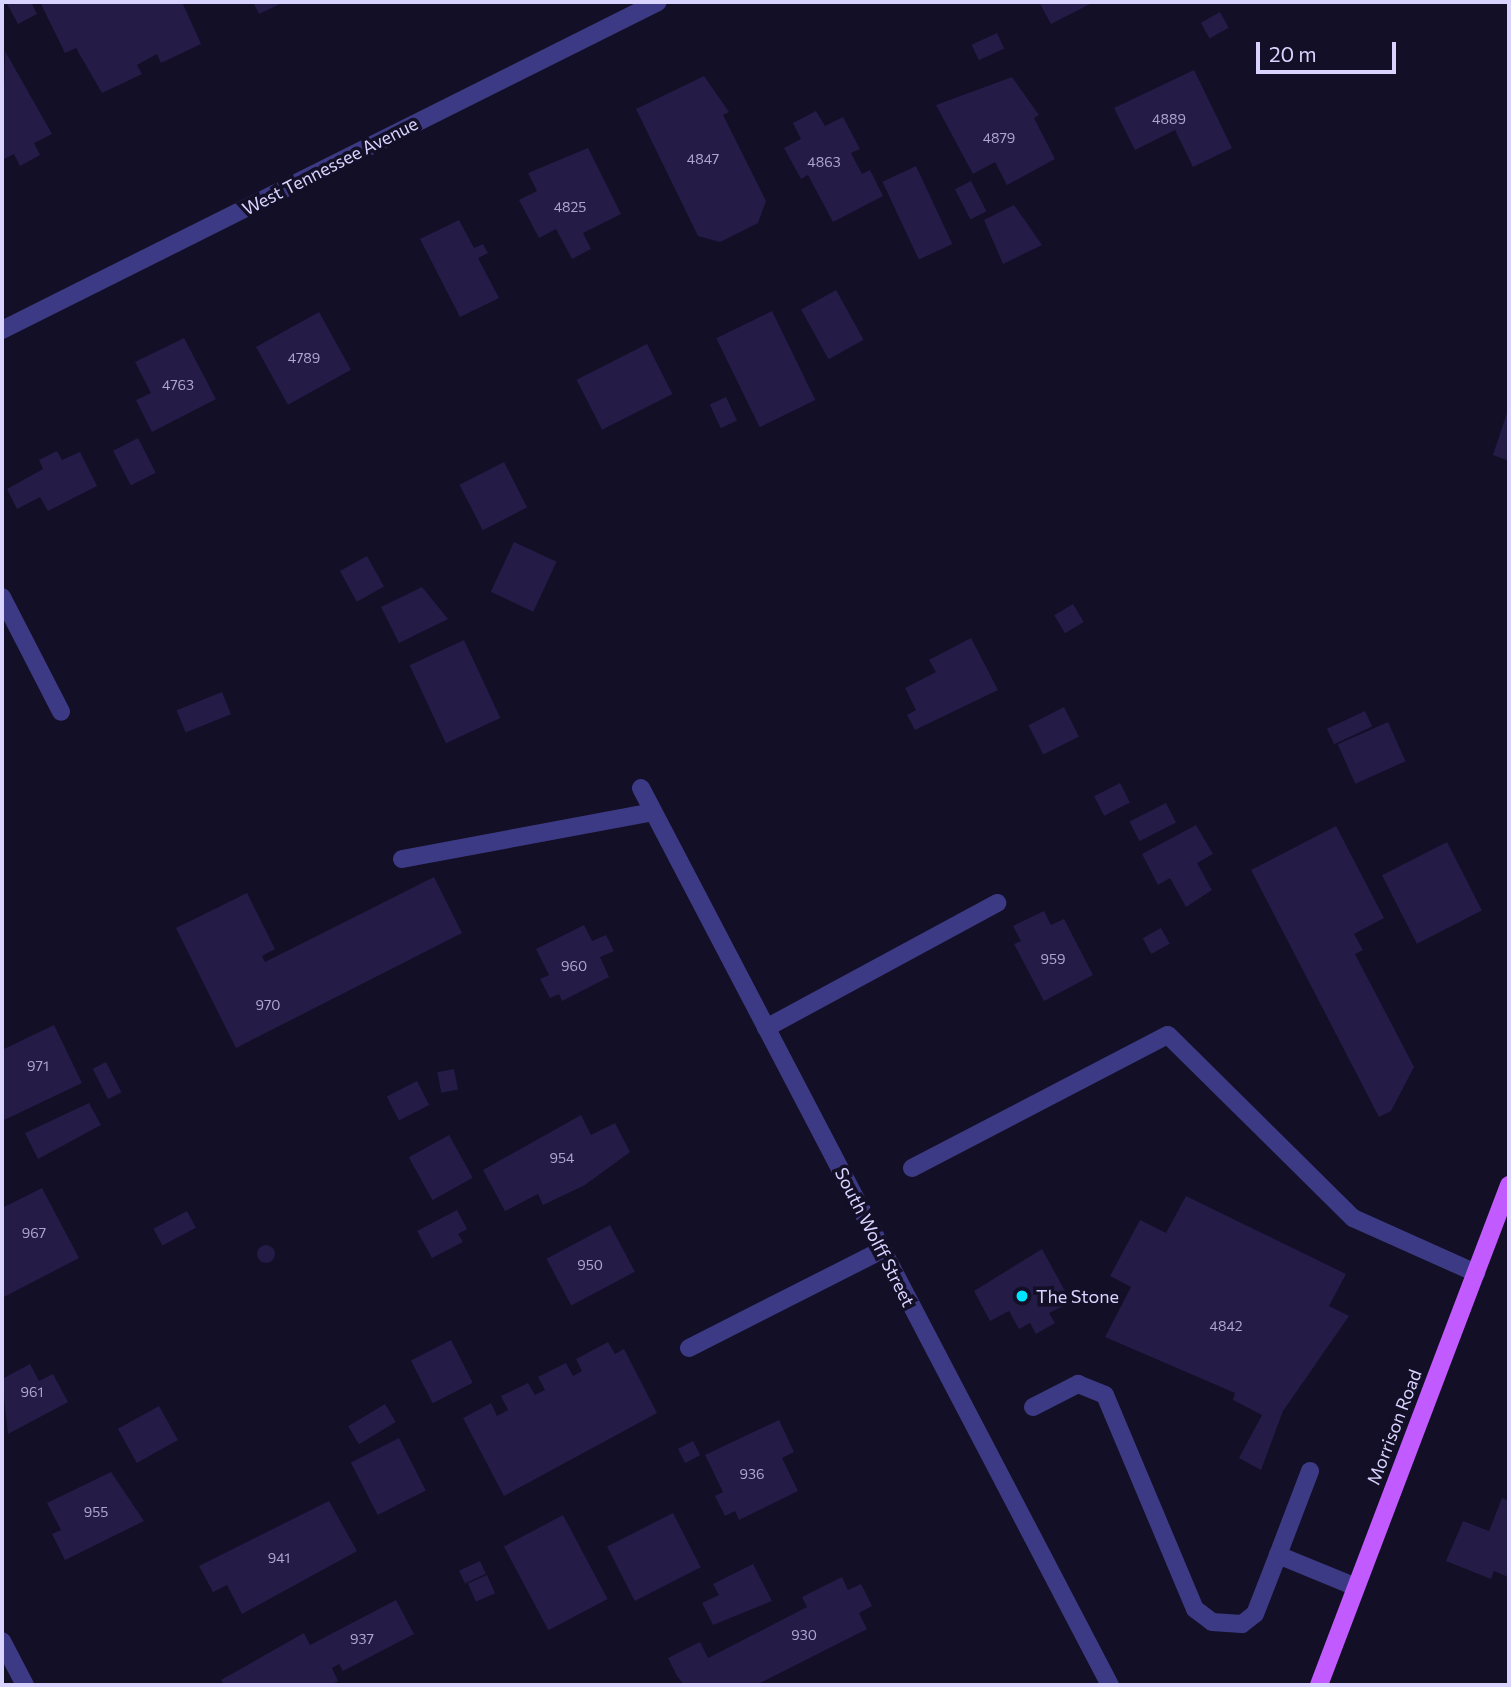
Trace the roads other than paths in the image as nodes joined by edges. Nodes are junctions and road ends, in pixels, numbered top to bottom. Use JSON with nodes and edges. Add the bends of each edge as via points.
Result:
{"nodes":[{"id":1,"x":658,"y":2,"type":"edge"},
{"id":2,"x":2,"y":330,"type":"edge"},
{"id":3,"x":2,"y":597,"type":"edge"},
{"id":4,"x":61,"y":712,"type":"dead end"},
{"id":5,"x":641,"y":788,"type":"dead end"},
{"id":6,"x":653,"y":812,"type":"junction"},
{"id":7,"x":402,"y":859,"type":"dead end"},
{"id":8,"x":998,"y":903,"type":"dead end"},
{"id":9,"x":766,"y":1028,"type":"junction"},
{"id":10,"x":912,"y":1168,"type":"dead end"},
{"id":11,"x":1509,"y":1185,"type":"edge"},
{"id":12,"x":882,"y":1250,"type":"junction"},
{"id":13,"x":1476,"y":1273,"type":"junction"},
{"id":14,"x":689,"y":1348,"type":"dead end"},
{"id":15,"x":1033,"y":1407,"type":"dead end"},
{"id":16,"x":1310,"y":1471,"type":"dead end"},
{"id":17,"x":1278,"y":1555,"type":"junction"},
{"id":18,"x":1356,"y":1587,"type":"junction"},
{"id":19,"x":2,"y":1641,"type":"edge"},
{"id":20,"x":25,"y":1685,"type":"edge"},
{"id":21,"x":1110,"y":1685,"type":"edge"},
{"id":22,"x":1319,"y":1685,"type":"edge"}],
"edges":[{"from":1,"to":2,"type":"street","name":"West Tennessee Avenue"},
{"from":3,"to":4,"type":"street"},
{"from":5,"to":6,"type":"street","name":"South Wolff Street"},
{"from":6,"to":7,"type":"street"},
{"from":6,"to":9,"type":"street","name":"South Wolff Street"},
{"from":8,"to":9,"type":"street"},
{"from":9,"to":12,"type":"street","name":"South Wolff Street"},
{"from":10,"to":13,"type":"street","via":[[1168,1035],[1353,1218]]},
{"from":11,"to":13,"type":"main road","name":"Morrison Road"},
{"from":12,"to":14,"type":"street"},
{"from":12,"to":21,"type":"street","name":"South Wolff Street"},
{"from":13,"to":18,"type":"main road","name":"Morrison Road"},
{"from":15,"to":17,"type":"street","via":[[1078,1384],[1105,1395],[1195,1609],[1212,1622],[1242,1625],[1255,1614]]},
{"from":16,"to":17,"type":"street"},
{"from":17,"to":18,"type":"street"},
{"from":18,"to":22,"type":"main road","name":"Morrison Road"},
{"from":19,"to":20,"type":"street"}]}
